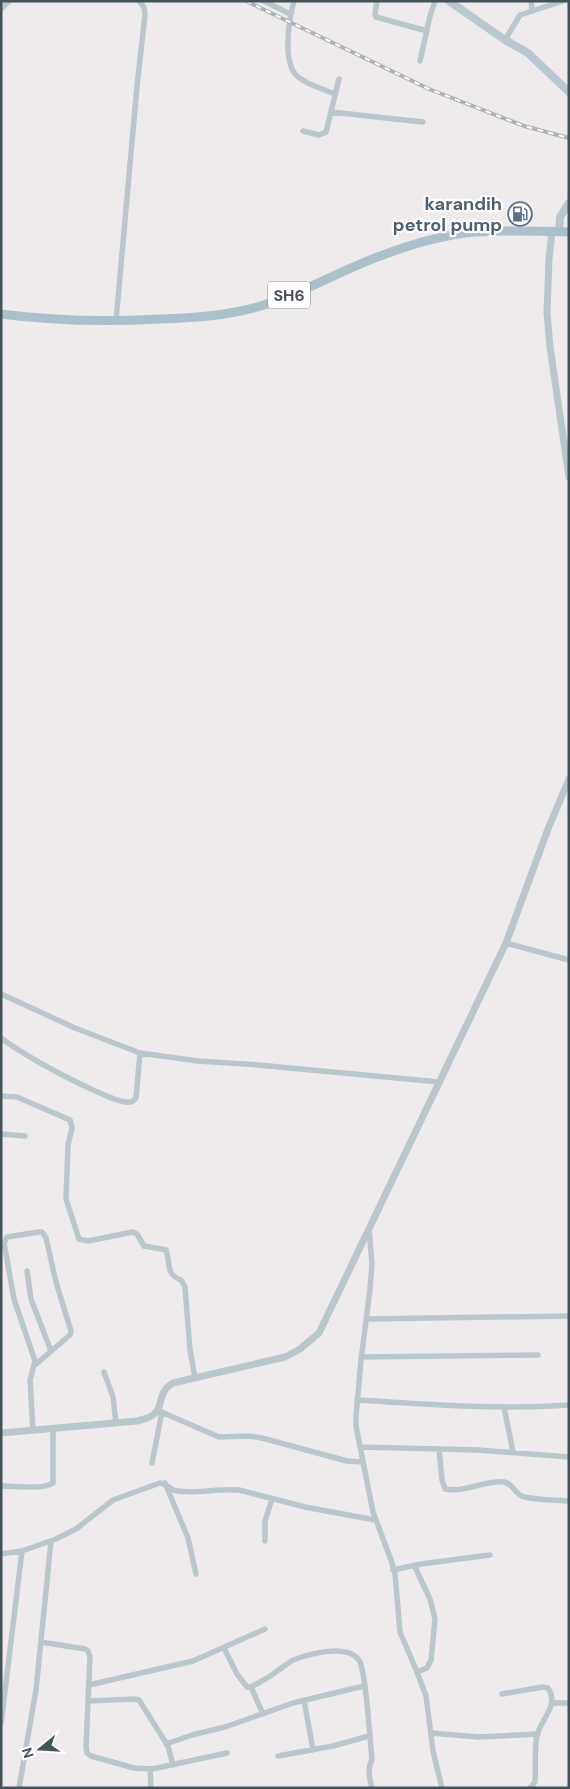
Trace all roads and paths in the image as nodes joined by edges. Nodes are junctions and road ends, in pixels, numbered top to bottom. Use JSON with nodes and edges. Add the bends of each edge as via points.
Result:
{"nodes":[{"id":1,"x":9,"y":1,"type":"edge"},
{"id":2,"x":139,"y":1,"type":"edge"},
{"id":3,"x":264,"y":1,"type":"edge"},
{"id":4,"x":294,"y":1,"type":"edge"},
{"id":5,"x":377,"y":1,"type":"edge"},
{"id":6,"x":435,"y":1,"type":"edge"},
{"id":7,"x":449,"y":1,"type":"edge"},
{"id":8,"x":531,"y":1,"type":"edge"},
{"id":9,"x":563,"y":1,"type":"edge"},
{"id":10,"x":1,"y":9,"type":"edge"},
{"id":11,"x":532,"y":10,"type":"junction"},
{"id":12,"x":290,"y":14,"type":"junction"},
{"id":13,"x":427,"y":31,"type":"junction"},
{"id":14,"x":505,"y":40,"type":"junction"},
{"id":15,"x":420,"y":61,"type":"dead end"},
{"id":16,"x":339,"y":79,"type":"dead end"},
{"id":17,"x":569,"y":92,"type":"edge"},
{"id":18,"x":335,"y":94,"type":"junction"},
{"id":19,"x":332,"y":112,"type":"junction"},
{"id":20,"x":423,"y":122,"type":"dead end"},
{"id":21,"x":303,"y":131,"type":"dead end"},
{"id":22,"x":569,"y":203,"type":"edge"},
{"id":23,"x":560,"y":232,"type":"edge"},
{"id":24,"x":1,"y":314,"type":"edge"},
{"id":25,"x":116,"y":321,"type":"junction"},
{"id":26,"x":567,"y":450,"type":"edge"},
{"id":27,"x":569,"y":477,"type":"edge"},
{"id":28,"x":569,"y":779,"type":"edge"},
{"id":29,"x":506,"y":943,"type":"junction"},
{"id":30,"x":569,"y":960,"type":"edge"},
{"id":31,"x":1,"y":994,"type":"edge"},
{"id":32,"x":1,"y":1038,"type":"edge"},
{"id":33,"x":140,"y":1053,"type":"junction"},
{"id":34,"x":439,"y":1082,"type":"junction"},
{"id":35,"x":1,"y":1096,"type":"edge"},
{"id":36,"x":1,"y":1134,"type":"edge"},
{"id":37,"x":25,"y":1136,"type":"dead end"},
{"id":38,"x":368,"y":1229,"type":"junction"},
{"id":39,"x":27,"y":1271,"type":"dead end"},
{"id":40,"x":569,"y":1316,"type":"edge"},
{"id":41,"x":366,"y":1319,"type":"junction"},
{"id":42,"x":51,"y":1351,"type":"junction"},
{"id":43,"x":538,"y":1355,"type":"dead end"},
{"id":44,"x":361,"y":1357,"type":"junction"},
{"id":45,"x":35,"y":1365,"type":"junction"},
{"id":46,"x":104,"y":1372,"type":"dead end"},
{"id":47,"x":195,"y":1378,"type":"junction"},
{"id":48,"x":357,"y":1400,"type":"junction"},
{"id":49,"x":569,"y":1405,"type":"edge"},
{"id":50,"x":504,"y":1407,"type":"junction"},
{"id":51,"x":160,"y":1411,"type":"junction"},
{"id":52,"x":116,"y":1423,"type":"junction"},
{"id":53,"x":53,"y":1428,"type":"junction"},
{"id":54,"x":33,"y":1430,"type":"junction"},
{"id":55,"x":1,"y":1433,"type":"edge"},
{"id":56,"x":360,"y":1447,"type":"junction"},
{"id":57,"x":439,"y":1449,"type":"junction"},
{"id":58,"x":513,"y":1452,"type":"junction"},
{"id":59,"x":569,"y":1457,"type":"edge"},
{"id":60,"x":363,"y":1462,"type":"junction"},
{"id":61,"x":152,"y":1463,"type":"dead end"},
{"id":62,"x":165,"y":1483,"type":"junction"},
{"id":63,"x":1,"y":1486,"type":"edge"},
{"id":64,"x":272,"y":1499,"type":"junction"},
{"id":65,"x":569,"y":1501,"type":"edge"},
{"id":66,"x":375,"y":1520,"type":"junction"},
{"id":67,"x":51,"y":1541,"type":"junction"},
{"id":68,"x":265,"y":1541,"type":"dead end"},
{"id":69,"x":22,"y":1551,"type":"junction"},
{"id":70,"x":1,"y":1554,"type":"edge"},
{"id":71,"x":490,"y":1555,"type":"dead end"},
{"id":72,"x":414,"y":1565,"type":"junction"},
{"id":73,"x":393,"y":1570,"type":"junction"},
{"id":74,"x":196,"y":1574,"type":"dead end"},
{"id":75,"x":265,"y":1629,"type":"dead end"},
{"id":76,"x":41,"y":1642,"type":"junction"},
{"id":77,"x":224,"y":1648,"type":"junction"},
{"id":78,"x":417,"y":1672,"type":"junction"},
{"id":79,"x":89,"y":1685,"type":"junction"},
{"id":80,"x":364,"y":1686,"type":"junction"},
{"id":81,"x":251,"y":1687,"type":"junction"},
{"id":82,"x":502,"y":1694,"type":"dead end"},
{"id":83,"x":304,"y":1700,"type":"junction"},
{"id":84,"x":88,"y":1701,"type":"junction"},
{"id":85,"x":552,"y":1703,"type":"junction"},
{"id":86,"x":569,"y":1703,"type":"edge"},
{"id":87,"x":263,"y":1714,"type":"junction"},
{"id":88,"x":1,"y":1724,"type":"edge"},
{"id":89,"x":431,"y":1733,"type":"junction"},
{"id":90,"x":538,"y":1734,"type":"junction"},
{"id":91,"x":369,"y":1736,"type":"junction"},
{"id":92,"x":166,"y":1744,"type":"junction"},
{"id":93,"x":313,"y":1750,"type":"junction"},
{"id":94,"x":227,"y":1753,"type":"dead end"},
{"id":95,"x":278,"y":1756,"type":"dead end"},
{"id":96,"x":172,"y":1765,"type":"junction"},
{"id":97,"x":150,"y":1769,"type":"junction"},
{"id":98,"x":19,"y":1788,"type":"edge"},
{"id":99,"x":151,"y":1788,"type":"edge"},
{"id":100,"x":372,"y":1788,"type":"edge"},
{"id":101,"x":442,"y":1788,"type":"edge"},
{"id":102,"x":530,"y":1788,"type":"edge"}],
"edges":[{"from":1,"to":10,"type":"street"},
{"from":2,"to":25,"type":"street","via":[[145,15]]},
{"from":3,"to":12,"type":"street"},
{"from":4,"to":12,"type":"street"},
{"from":5,"to":13,"type":"street","via":[[376,17]]},
{"from":6,"to":13,"type":"street"},
{"from":7,"to":14,"type":"main road"},
{"from":8,"to":11,"type":"street"},
{"from":9,"to":11,"type":"street"},
{"from":11,"to":14,"type":"street","via":[[520,14]]},
{"from":12,"to":18,"type":"street","via":[[288,52],[292,71],[307,83]]},
{"from":13,"to":15,"type":"street"},
{"from":14,"to":17,"type":"main road","via":[[528,52]]},
{"from":16,"to":18,"type":"street"},
{"from":18,"to":19,"type":"street"},
{"from":19,"to":20,"type":"street"},
{"from":19,"to":21,"type":"street","via":[[323,134]]},
{"from":22,"to":23,"type":"main road","via":[[560,217]]},
{"from":23,"to":25,"type":"main road","number":"SH6","via":[[475,232],[448,236],[382,255],[287,296],[245,310],[212,316]]},
{"from":23,"to":26,"type":"street","via":[[549,260],[547,313]]},
{"from":24,"to":25,"type":"main road","number":"SH6"},
{"from":26,"to":27,"type":"street"},
{"from":28,"to":29,"type":"street"},
{"from":29,"to":30,"type":"street"},
{"from":29,"to":34,"type":"street"},
{"from":31,"to":33,"type":"street"},
{"from":32,"to":33,"type":"street","via":[[59,1074],[126,1102],[136,1098]]},
{"from":33,"to":34,"type":"street"},
{"from":34,"to":38,"type":"street"},
{"from":35,"to":47,"type":"street","via":[[17,1098],[70,1120],[66,1199],[79,1239],[88,1241],[133,1232],[144,1246],[166,1250],[170,1273],[185,1287]]},
{"from":36,"to":37,"type":"street"},
{"from":38,"to":41,"type":"street","via":[[372,1264]]},
{"from":38,"to":47,"type":"street","via":[[319,1333],[285,1357]]},
{"from":39,"to":42,"type":"street","via":[[31,1299]]},
{"from":40,"to":41,"type":"street"},
{"from":41,"to":44,"type":"street"},
{"from":42,"to":45,"type":"street"},
{"from":42,"to":45,"type":"street","via":[[71,1331],[46,1238],[42,1232],[7,1237],[4,1243],[12,1293]]},
{"from":43,"to":44,"type":"street"},
{"from":44,"to":48,"type":"street"},
{"from":45,"to":54,"type":"street","via":[[30,1380]]},
{"from":46,"to":52,"type":"street","via":[[113,1397]]},
{"from":47,"to":51,"type":"street","via":[[167,1387]]},
{"from":48,"to":50,"type":"street"},
{"from":48,"to":56,"type":"street"},
{"from":49,"to":50,"type":"street"},
{"from":50,"to":58,"type":"street"},
{"from":51,"to":52,"type":"street","via":[[148,1419]]},
{"from":51,"to":60,"type":"street","via":[[219,1437],[262,1438],[347,1461]]},
{"from":51,"to":61,"type":"street"},
{"from":52,"to":53,"type":"street"},
{"from":53,"to":54,"type":"street"},
{"from":53,"to":63,"type":"street","via":[[53,1483],[41,1487]]},
{"from":54,"to":55,"type":"street"},
{"from":56,"to":57,"type":"street"},
{"from":56,"to":60,"type":"street"},
{"from":57,"to":58,"type":"street"},
{"from":57,"to":65,"type":"street","via":[[445,1489],[502,1481],[526,1498]]},
{"from":58,"to":59,"type":"street"},
{"from":60,"to":66,"type":"street"},
{"from":62,"to":64,"type":"street","via":[[178,1492],[228,1488]]},
{"from":62,"to":67,"type":"street","via":[[153,1484],[113,1500],[76,1529]]},
{"from":62,"to":74,"type":"street","via":[[188,1538]]},
{"from":64,"to":66,"type":"street"},
{"from":64,"to":68,"type":"street","via":[[265,1521]]},
{"from":66,"to":73,"type":"street"},
{"from":67,"to":69,"type":"street"},
{"from":67,"to":76,"type":"street"},
{"from":69,"to":70,"type":"street"},
{"from":69,"to":88,"type":"street"},
{"from":71,"to":72,"type":"street"},
{"from":72,"to":73,"type":"street"},
{"from":72,"to":78,"type":"street","via":[[435,1619],[431,1660],[427,1668]]},
{"from":73,"to":78,"type":"street","via":[[400,1632]]},
{"from":75,"to":77,"type":"street"},
{"from":76,"to":79,"type":"street","via":[[88,1651]]},
{"from":76,"to":98,"type":"street"},
{"from":77,"to":79,"type":"street","via":[[193,1661]]},
{"from":77,"to":81,"type":"street","via":[[237,1674],[247,1687]]},
{"from":78,"to":89,"type":"street","via":[[426,1696]]},
{"from":79,"to":84,"type":"street"},
{"from":80,"to":81,"type":"street","via":[[359,1660],[340,1650],[294,1660]]},
{"from":80,"to":83,"type":"street"},
{"from":80,"to":91,"type":"street"},
{"from":81,"to":87,"type":"street"},
{"from":82,"to":85,"type":"street","via":[[548,1688]]},
{"from":83,"to":87,"type":"street"},
{"from":83,"to":93,"type":"street"},
{"from":84,"to":92,"type":"street","via":[[139,1700]]},
{"from":84,"to":97,"type":"street","via":[[87,1753],[98,1759]]},
{"from":85,"to":86,"type":"street"},
{"from":85,"to":90,"type":"street"},
{"from":87,"to":92,"type":"street"},
{"from":89,"to":90,"type":"street","via":[[478,1737]]},
{"from":89,"to":101,"type":"street"},
{"from":90,"to":102,"type":"street","via":[[535,1782]]},
{"from":91,"to":93,"type":"street"},
{"from":91,"to":100,"type":"street","via":[[372,1759],[368,1772]]},
{"from":92,"to":96,"type":"street"},
{"from":93,"to":95,"type":"street"},
{"from":94,"to":96,"type":"street"},
{"from":96,"to":97,"type":"street"},
{"from":97,"to":99,"type":"street"}]}
